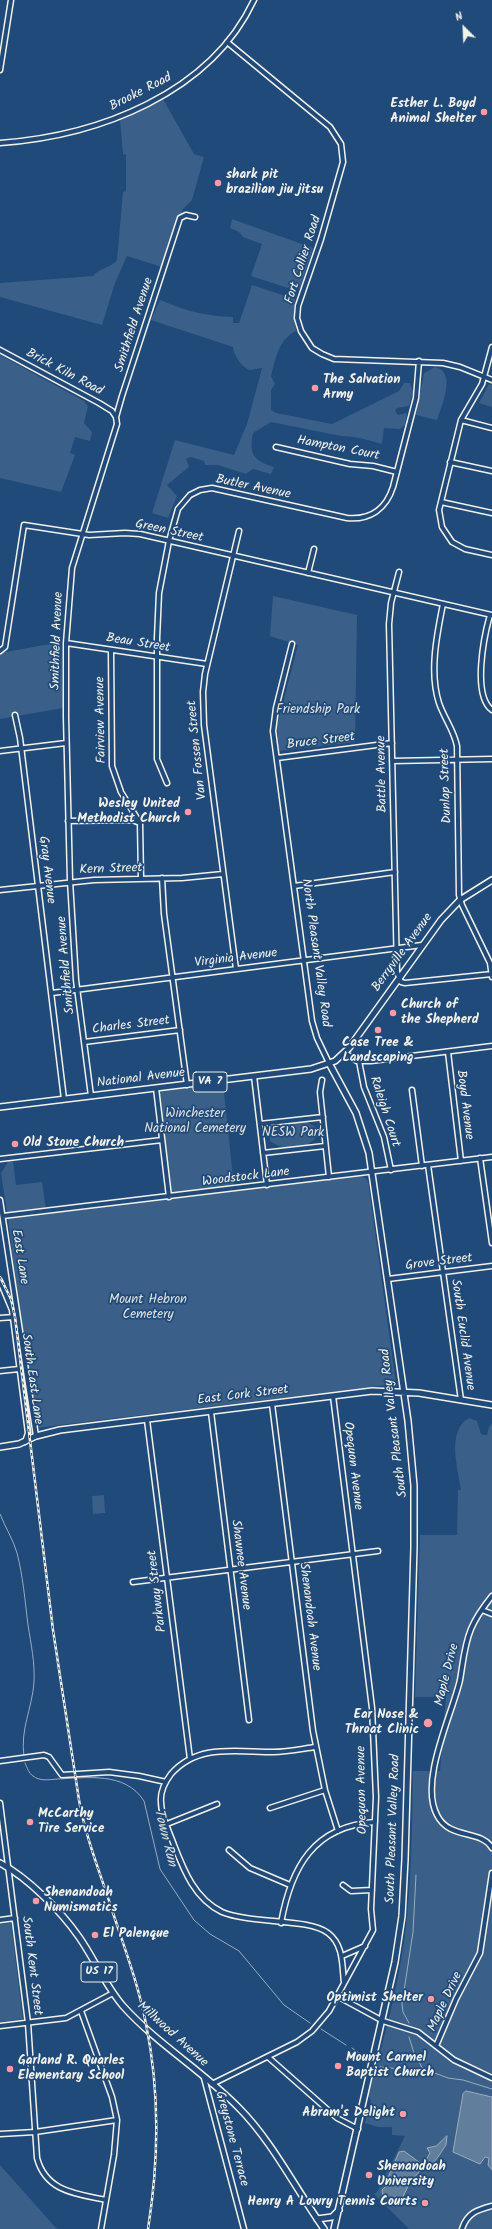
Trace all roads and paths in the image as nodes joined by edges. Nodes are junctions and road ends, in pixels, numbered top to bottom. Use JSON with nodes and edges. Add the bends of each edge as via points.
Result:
{"nodes":[{"id":1,"x":12,"y":0,"type":"edge"},
{"id":2,"x":254,"y":0,"type":"edge"},
{"id":3,"x":227,"y":42,"type":"junction"},
{"id":4,"x":0,"y":70,"type":"edge"},
{"id":5,"x":0,"y":142,"type":"edge"},
{"id":6,"x":195,"y":218,"type":"dead end"},
{"id":7,"x":492,"y":347,"type":"edge"},
{"id":8,"x":0,"y":350,"type":"edge"},
{"id":9,"x":419,"y":361,"type":"junction"},
{"id":10,"x":484,"y":377,"type":"junction"},
{"id":11,"x":492,"y":380,"type":"edge"},
{"id":12,"x":116,"y":417,"type":"junction"},
{"id":13,"x":461,"y":420,"type":"junction"},
{"id":14,"x":492,"y":428,"type":"edge"},
{"id":15,"x":276,"y":447,"type":"dead end"},
{"id":16,"x":450,"y":462,"type":"junction"},
{"id":17,"x":492,"y":471,"type":"edge"},
{"id":18,"x":397,"y":472,"type":"junction"},
{"id":19,"x":440,"y":502,"type":"junction"},
{"id":20,"x":492,"y":513,"type":"edge"},
{"id":21,"x":239,"y":530,"type":"dead end"},
{"id":22,"x":82,"y":534,"type":"junction"},
{"id":23,"x":169,"y":541,"type":"junction"},
{"id":24,"x":314,"y":549,"type":"dead end"},
{"id":25,"x":492,"y":555,"type":"edge"},
{"id":26,"x":232,"y":556,"type":"junction"},
{"id":27,"x":399,"y":572,"type":"dead end"},
{"id":28,"x":308,"y":573,"type":"junction"},
{"id":29,"x":394,"y":593,"type":"junction"},
{"id":30,"x":443,"y":604,"type":"junction"},
{"id":31,"x":491,"y":615,"type":"edge"},
{"id":32,"x":66,"y":642,"type":"junction"},
{"id":33,"x":292,"y":644,"type":"dead end"},
{"id":34,"x":111,"y":650,"type":"junction"},
{"id":35,"x":0,"y":651,"type":"edge"},
{"id":36,"x":157,"y":657,"type":"junction"},
{"id":37,"x":207,"y":664,"type":"junction"},
{"id":38,"x":492,"y":710,"type":"edge"},
{"id":39,"x":15,"y":715,"type":"dead end"},
{"id":40,"x":66,"y":743,"type":"junction"},
{"id":41,"x":392,"y":743,"type":"junction"},
{"id":42,"x":21,"y":748,"type":"junction"},
{"id":43,"x":0,"y":751,"type":"edge"},
{"id":44,"x":277,"y":758,"type":"junction"},
{"id":45,"x":492,"y":759,"type":"edge"},
{"id":46,"x":457,"y":760,"type":"junction"},
{"id":47,"x":392,"y":761,"type":"junction"},
{"id":48,"x":167,"y":783,"type":"dead end"},
{"id":49,"x":68,"y":821,"type":"junction"},
{"id":50,"x":140,"y":823,"type":"junction"},
{"id":51,"x":395,"y":872,"type":"junction"},
{"id":52,"x":223,"y":874,"type":"junction"},
{"id":53,"x":141,"y":878,"type":"junction"},
{"id":54,"x":162,"y":878,"type":"junction"},
{"id":55,"x":492,"y":880,"type":"edge"},
{"id":56,"x":70,"y":881,"type":"junction"},
{"id":57,"x":38,"y":885,"type":"junction"},
{"id":58,"x":294,"y":886,"type":"junction"},
{"id":59,"x":0,"y":890,"type":"edge"},
{"id":60,"x":460,"y":900,"type":"junction"},
{"id":61,"x":422,"y":945,"type":"junction"},
{"id":62,"x":396,"y":948,"type":"junction"},
{"id":63,"x":304,"y":961,"type":"junction"},
{"id":64,"x":491,"y":968,"type":"edge"},
{"id":65,"x":236,"y":969,"type":"junction"},
{"id":66,"x":492,"y":975,"type":"edge"},
{"id":67,"x":399,"y":976,"type":"junction"},
{"id":68,"x":173,"y":977,"type":"junction"},
{"id":69,"x":77,"y":990,"type":"junction"},
{"id":70,"x":52,"y":993,"type":"junction"},
{"id":71,"x":180,"y":1030,"type":"junction"},
{"id":72,"x":84,"y":1042,"type":"junction"},
{"id":73,"x":492,"y":1046,"type":"edge"},
{"id":74,"x":448,"y":1052,"type":"junction"},
{"id":75,"x":345,"y":1053,"type":"junction"},
{"id":76,"x":359,"y":1061,"type":"junction"},
{"id":77,"x":329,"y":1063,"type":"junction"},
{"id":78,"x":254,"y":1076,"type":"junction"},
{"id":79,"x":322,"y":1080,"type":"dead end"},
{"id":80,"x":187,"y":1085,"type":"junction"},
{"id":81,"x":156,"y":1088,"type":"junction"},
{"id":82,"x":412,"y":1090,"type":"dead end"},
{"id":83,"x":91,"y":1096,"type":"junction"},
{"id":84,"x":64,"y":1099,"type":"junction"},
{"id":85,"x":0,"y":1107,"type":"edge"},
{"id":86,"x":323,"y":1118,"type":"junction"},
{"id":87,"x":260,"y":1124,"type":"junction"},
{"id":88,"x":162,"y":1140,"type":"junction"},
{"id":89,"x":325,"y":1146,"type":"junction"},
{"id":90,"x":264,"y":1153,"type":"junction"},
{"id":91,"x":492,"y":1157,"type":"edge"},
{"id":92,"x":480,"y":1158,"type":"junction"},
{"id":93,"x":0,"y":1159,"type":"edge"},
{"id":94,"x":461,"y":1161,"type":"junction"},
{"id":95,"x":428,"y":1165,"type":"junction"},
{"id":96,"x":422,"y":1166,"type":"junction"},
{"id":97,"x":391,"y":1170,"type":"junction"},
{"id":98,"x":373,"y":1172,"type":"junction"},
{"id":99,"x":329,"y":1177,"type":"junction"},
{"id":100,"x":267,"y":1185,"type":"junction"},
{"id":101,"x":169,"y":1197,"type":"junction"},
{"id":102,"x":0,"y":1200,"type":"edge"},
{"id":103,"x":2,"y":1216,"type":"junction"},
{"id":104,"x":492,"y":1243,"type":"edge"},
{"id":105,"x":492,"y":1266,"type":"edge"},
{"id":106,"x":444,"y":1273,"type":"junction"},
{"id":107,"x":388,"y":1279,"type":"junction"},
{"id":108,"x":0,"y":1281,"type":"edge"},
{"id":109,"x":18,"y":1316,"type":"junction"},
{"id":110,"x":12,"y":1317,"type":"junction"},
{"id":111,"x":0,"y":1318,"type":"edge"},
{"id":112,"x":19,"y":1369,"type":"junction"},
{"id":113,"x":0,"y":1371,"type":"edge"},
{"id":114,"x":404,"y":1392,"type":"junction"},
{"id":115,"x":333,"y":1396,"type":"junction"},
{"id":116,"x":461,"y":1400,"type":"junction"},
{"id":117,"x":272,"y":1404,"type":"junction"},
{"id":118,"x":492,"y":1405,"type":"edge"},
{"id":119,"x":211,"y":1412,"type":"junction"},
{"id":120,"x":147,"y":1420,"type":"junction"},
{"id":121,"x":36,"y":1436,"type":"junction"},
{"id":122,"x":25,"y":1442,"type":"junction"},
{"id":123,"x":0,"y":1447,"type":"edge"},
{"id":124,"x":378,"y":1551,"type":"dead end"},
{"id":125,"x":354,"y":1554,"type":"junction"},
{"id":126,"x":292,"y":1561,"type":"junction"},
{"id":127,"x":230,"y":1568,"type":"junction"},
{"id":128,"x":166,"y":1577,"type":"junction"},
{"id":129,"x":133,"y":1582,"type":"dead end"},
{"id":130,"x":492,"y":1596,"type":"edge"},
{"id":131,"x":482,"y":1610,"type":"junction"},
{"id":132,"x":492,"y":1614,"type":"edge"},
{"id":133,"x":249,"y":1720,"type":"dead end"},
{"id":134,"x":316,"y":1747,"type":"junction"},
{"id":135,"x":190,"y":1759,"type":"junction"},
{"id":136,"x":0,"y":1761,"type":"edge"},
{"id":137,"x":166,"y":1782,"type":"junction"},
{"id":138,"x":325,"y":1790,"type":"junction"},
{"id":139,"x":0,"y":1803,"type":"edge"},
{"id":140,"x":217,"y":1804,"type":"dead end"},
{"id":141,"x":270,"y":1808,"type":"dead end"},
{"id":142,"x":1,"y":1813,"type":"edge"},
{"id":143,"x":375,"y":1822,"type":"junction"},
{"id":144,"x":167,"y":1824,"type":"junction"},
{"id":145,"x":338,"y":1831,"type":"junction"},
{"id":146,"x":492,"y":1848,"type":"edge"},
{"id":147,"x":229,"y":1850,"type":"dead end"},
{"id":148,"x":0,"y":1863,"type":"edge"},
{"id":149,"x":8,"y":1868,"type":"junction"},
{"id":150,"x":492,"y":1873,"type":"edge"},
{"id":151,"x":290,"y":1885,"type":"junction"},
{"id":152,"x":343,"y":1885,"type":"dead end"},
{"id":153,"x":372,"y":1890,"type":"junction"},
{"id":154,"x":15,"y":1918,"type":"junction"},
{"id":155,"x":0,"y":1920,"type":"edge"},
{"id":156,"x":281,"y":1923,"type":"junction"},
{"id":157,"x":365,"y":1946,"type":"junction"},
{"id":158,"x":342,"y":1956,"type":"junction"},
{"id":159,"x":344,"y":1983,"type":"junction"},
{"id":160,"x":113,"y":1993,"type":"junction"},
{"id":161,"x":337,"y":1996,"type":"junction"},
{"id":162,"x":81,"y":2011,"type":"junction"},
{"id":163,"x":383,"y":2021,"type":"junction"},
{"id":164,"x":28,"y":2023,"type":"junction"},
{"id":165,"x":0,"y":2026,"type":"edge"},
{"id":166,"x":436,"y":2046,"type":"junction"},
{"id":167,"x":268,"y":2057,"type":"junction"},
{"id":168,"x":204,"y":2078,"type":"junction"},
{"id":169,"x":492,"y":2078,"type":"edge"},
{"id":170,"x":212,"y":2084,"type":"junction"},
{"id":171,"x":117,"y":2120,"type":"junction"},
{"id":172,"x":358,"y":2129,"type":"junction"},
{"id":173,"x":35,"y":2132,"type":"junction"},
{"id":174,"x":0,"y":2134,"type":"edge"},
{"id":175,"x":106,"y":2200,"type":"junction"},
{"id":176,"x":492,"y":2206,"type":"edge"},
{"id":177,"x":340,"y":2209,"type":"junction"},
{"id":178,"x":317,"y":2219,"type":"junction"},
{"id":179,"x":101,"y":2229,"type":"edge"},
{"id":180,"x":244,"y":2229,"type":"edge"},
{"id":181,"x":324,"y":2229,"type":"edge"},
{"id":182,"x":334,"y":2229,"type":"edge"},
{"id":183,"x":462,"y":2229,"type":"edge"}],
"edges":[{"from":1,"to":4,"type":"street"},
{"from":2,"to":3,"type":"street","name":"Brooke Road"},
{"from":3,"to":5,"type":"street","name":"Brooke Road","via":[[202,68],[127,114],[61,135]]},
{"from":3,"to":9,"type":"street","name":"Fort Collier Road","via":[[330,127],[343,150],[343,162],[332,204],[297,311],[304,337],[316,351],[334,359]]},
{"from":6,"to":12,"type":"street","name":"Smithfield Avenue","via":[[186,215],[180,218]]},
{"from":7,"to":10,"type":"street"},
{"from":8,"to":12,"type":"street","name":"Brick Kiln Road","via":[[112,411]]},
{"from":9,"to":10,"type":"street","name":"Fort Collier Road","via":[[452,364]]},
{"from":9,"to":18,"type":"street","name":"Butler Avenue","via":[[416,398]]},
{"from":10,"to":11,"type":"street","name":"Fort Collier Road"},
{"from":10,"to":13,"type":"street"},
{"from":12,"to":22,"type":"street","name":"Smithfield Avenue","via":[[117,424]]},
{"from":13,"to":14,"type":"street"},
{"from":13,"to":16,"type":"street"},
{"from":15,"to":18,"type":"street","name":"Hampton Court"},
{"from":16,"to":17,"type":"street"},
{"from":16,"to":19,"type":"street"},
{"from":18,"to":23,"type":"street","name":"Butler Avenue","via":[[391,494],[384,505],[374,513],[359,518],[324,513],[217,489],[200,490],[190,495],[178,509]]},
{"from":19,"to":20,"type":"street"},
{"from":19,"to":25,"type":"street","via":[[440,522],[448,537],[465,549]]},
{"from":21,"to":26,"type":"street","name":"Van Fossen Street"},
{"from":22,"to":23,"type":"street","name":"Green Street","via":[[132,533]]},
{"from":22,"to":32,"type":"street","name":"Smithfield Avenue","via":[[70,586]]},
{"from":22,"to":35,"type":"street","name":"Green Street","via":[[24,525],[5,647]]},
{"from":23,"to":26,"type":"street","name":"Green Street"},
{"from":23,"to":36,"type":"street","name":"Butler Avenue","via":[[157,607]]},
{"from":24,"to":28,"type":"street"},
{"from":26,"to":28,"type":"street","name":"Green Street"},
{"from":26,"to":37,"type":"street","name":"Van Fossen Street"},
{"from":27,"to":29,"type":"street","name":"Battle Avenue"},
{"from":28,"to":29,"type":"street","name":"Green Street"},
{"from":29,"to":30,"type":"street","name":"Green Street"},
{"from":29,"to":41,"type":"street","name":"Battle Avenue","via":[[389,622]]},
{"from":30,"to":31,"type":"street","name":"Green Street"},
{"from":30,"to":46,"type":"street","name":"Dunlap Street","via":[[436,654],[437,690],[442,710],[453,731]]},
{"from":31,"to":38,"type":"street","via":[[481,675],[482,696]]},
{"from":32,"to":34,"type":"street","name":"Beau Street"},
{"from":32,"to":40,"type":"street","name":"Smithfield Avenue"},
{"from":33,"to":44,"type":"street","name":"North Pleasant Valley Road","via":[[273,723]]},
{"from":34,"to":36,"type":"street","name":"Beau Street"},
{"from":34,"to":50,"type":"street","name":"Fairview Avenue","via":[[112,766],[121,792]]},
{"from":36,"to":37,"type":"street","name":"Beau Street"},
{"from":36,"to":48,"type":"street","name":"Butler Avenue","via":[[157,759]]},
{"from":37,"to":52,"type":"street","name":"Van Fossen Street","via":[[203,719]]},
{"from":39,"to":42,"type":"street","name":"Gray Avenue"},
{"from":40,"to":42,"type":"street"},
{"from":40,"to":49,"type":"street","name":"Smithfield Avenue"},
{"from":41,"to":44,"type":"street","name":"Bruce Street"},
{"from":41,"to":47,"type":"street","name":"Battle Avenue"},
{"from":42,"to":43,"type":"street"},
{"from":42,"to":57,"type":"street","name":"Gray Avenue"},
{"from":44,"to":58,"type":"street","name":"North Pleasant Valley Road"},
{"from":45,"to":46,"type":"street"},
{"from":46,"to":47,"type":"street"},
{"from":46,"to":60,"type":"street","name":"Dunlap Street"},
{"from":47,"to":51,"type":"street","name":"Battle Avenue"},
{"from":49,"to":50,"type":"street","via":[[132,820]]},
{"from":49,"to":56,"type":"street","name":"Smithfield Avenue"},
{"from":50,"to":53,"type":"street"},
{"from":51,"to":58,"type":"street"},
{"from":51,"to":62,"type":"street","name":"Battle Avenue"},
{"from":52,"to":54,"type":"street","name":"Kern Street"},
{"from":52,"to":65,"type":"street","name":"Van Fossen Street"},
{"from":53,"to":54,"type":"street","name":"Kern Street"},
{"from":53,"to":56,"type":"street","name":"Kern Street"},
{"from":54,"to":68,"type":"street"},
{"from":55,"to":60,"type":"main road","name":"Berryville Avenue","number":"VA 7"},
{"from":56,"to":57,"type":"street","name":"Kern Street"},
{"from":56,"to":69,"type":"street","name":"Smithfield Avenue"},
{"from":57,"to":59,"type":"street","name":"Kern Street"},
{"from":57,"to":70,"type":"street","name":"Gray Avenue"},
{"from":58,"to":63,"type":"street","name":"North Pleasant Valley Road"},
{"from":60,"to":61,"type":"main road","name":"Berryville Avenue","number":"VA 7"},
{"from":60,"to":64,"type":"street"},
{"from":61,"to":62,"type":"street","name":"Virginia Avenue"},
{"from":61,"to":67,"type":"main road","name":"Berryville Avenue","number":"VA 7"},
{"from":62,"to":63,"type":"street","name":"Virginia Avenue"},
{"from":62,"to":67,"type":"street","name":"Battle Avenue"},
{"from":63,"to":65,"type":"street","name":"Virginia Avenue"},
{"from":63,"to":77,"type":"street","name":"North Pleasant Valley Road","via":[[313,1023]]},
{"from":64,"to":66,"type":"street"},
{"from":65,"to":68,"type":"street","name":"Virginia Avenue"},
{"from":66,"to":67,"type":"street","via":[[405,983],[401,982]]},
{"from":67,"to":75,"type":"main road","name":"Berryville Avenue","number":"VA 7"},
{"from":68,"to":69,"type":"street","name":"Virginia Avenue"},
{"from":68,"to":71,"type":"street"},
{"from":69,"to":70,"type":"street","name":"Virginia Avenue"},
{"from":69,"to":72,"type":"street","name":"Smithfield Avenue"},
{"from":70,"to":84,"type":"street","name":"Gray Avenue"},
{"from":71,"to":72,"type":"street","name":"Charles Street"},
{"from":71,"to":80,"type":"street"},
{"from":72,"to":83,"type":"street","name":"Smithfield Avenue"},
{"from":73,"to":74,"type":"street"},
{"from":74,"to":76,"type":"street"},
{"from":74,"to":94,"type":"street","name":"Boyd Avenue"},
{"from":75,"to":76,"type":"street"},
{"from":75,"to":77,"type":"main road","name":"National Avenue","number":"VA 7"},
{"from":76,"to":97,"type":"street","name":"Raleigh Court","via":[[364,1087],[384,1137]]},
{"from":77,"to":78,"type":"main road","name":"National Avenue","number":"VA 7","via":[[310,1069]]},
{"from":77,"to":98,"type":"main road","name":"North Pleasant Valley Road","via":[[359,1120]]},
{"from":78,"to":80,"type":"main road","name":"National Avenue","number":"VA 7"},
{"from":78,"to":87,"type":"street"},
{"from":79,"to":86,"type":"street","via":[[320,1089]]},
{"from":80,"to":81,"type":"main road","name":"National Avenue","number":"VA 7"},
{"from":81,"to":83,"type":"main road","name":"National Avenue","number":"VA 7"},
{"from":81,"to":88,"type":"street"},
{"from":82,"to":96,"type":"street"},
{"from":83,"to":84,"type":"main road","name":"National Avenue","number":"VA 7"},
{"from":84,"to":85,"type":"main road","name":"National Avenue","number":"VA 7"},
{"from":86,"to":87,"type":"street"},
{"from":86,"to":89,"type":"street"},
{"from":87,"to":90,"type":"street"},
{"from":88,"to":93,"type":"street"},
{"from":88,"to":101,"type":"street"},
{"from":89,"to":90,"type":"street"},
{"from":89,"to":99,"type":"street"},
{"from":90,"to":100,"type":"street"},
{"from":91,"to":92,"type":"street","name":"Woodstock Lane"},
{"from":92,"to":94,"type":"street","name":"Woodstock Lane"},
{"from":92,"to":104,"type":"street"},
{"from":94,"to":95,"type":"street","name":"Woodstock Lane"},
{"from":95,"to":96,"type":"street","name":"Woodstock Lane"},
{"from":95,"to":106,"type":"street","name":"South Euclid Avenue"},
{"from":96,"to":97,"type":"street","name":"Woodstock Lane"},
{"from":97,"to":98,"type":"street","name":"Woodstock Lane"},
{"from":98,"to":99,"type":"street","name":"Woodstock Lane"},
{"from":98,"to":107,"type":"main road","name":"North Pleasant Valley Road"},
{"from":99,"to":100,"type":"street","name":"Woodstock Lane"},
{"from":100,"to":101,"type":"street","name":"Woodstock Lane"},
{"from":101,"to":103,"type":"street","name":"Woodstock Lane"},
{"from":102,"to":103,"type":"street","name":"East Lane"},
{"from":103,"to":109,"type":"street","name":"East Lane"},
{"from":105,"to":106,"type":"street","name":"Grove Street"},
{"from":106,"to":107,"type":"street","name":"Grove Street"},
{"from":106,"to":116,"type":"street","name":"South Euclid Avenue"},
{"from":107,"to":114,"type":"main road","name":"South Pleasant Valley Road"},
{"from":108,"to":110,"type":"street","name":"South East Lane","via":[[10,1303]]},
{"from":109,"to":110,"type":"street"},
{"from":109,"to":121,"type":"street","name":"South East Lane"},
{"from":110,"to":111,"type":"street"},
{"from":110,"to":112,"type":"street","name":"South East Lane"},
{"from":112,"to":113,"type":"street"},
{"from":112,"to":122,"type":"street","name":"South East Lane","via":[[28,1433]]},
{"from":114,"to":115,"type":"main road","name":"East Cork Street","via":[[380,1390]]},
{"from":114,"to":116,"type":"main road","name":"East Cork Street"},
{"from":114,"to":163,"type":"main road","name":"South Pleasant Valley Road","via":[[411,1447],[415,1516],[405,1859],[400,1931]]},
{"from":115,"to":117,"type":"main road","name":"East Cork Street"},
{"from":115,"to":125,"type":"street","name":"Opequon Avenue"},
{"from":116,"to":118,"type":"main road","name":"East Cork Street"},
{"from":117,"to":119,"type":"main road","name":"East Cork Street"},
{"from":117,"to":126,"type":"street","name":"Shenandoah Avenue"},
{"from":119,"to":120,"type":"main road","name":"East Cork Street"},
{"from":119,"to":127,"type":"street","name":"Shawnee Avenue"},
{"from":120,"to":121,"type":"main road","name":"East Cork Street","via":[[60,1430]]},
{"from":120,"to":128,"type":"street","name":"Parkway Street"},
{"from":121,"to":122,"type":"main road","name":"East Cork Street"},
{"from":122,"to":123,"type":"main road","name":"East Cork Street"},
{"from":124,"to":125,"type":"street"},
{"from":125,"to":126,"type":"street"},
{"from":125,"to":143,"type":"street","name":"Opequon Avenue","via":[[372,1708]]},
{"from":126,"to":127,"type":"street"},
{"from":126,"to":134,"type":"street","name":"Shenandoah Avenue"},
{"from":127,"to":128,"type":"street"},
{"from":127,"to":133,"type":"street","name":"Shawnee Avenue"},
{"from":128,"to":129,"type":"street"},
{"from":128,"to":135,"type":"street","name":"Parkway Street"},
{"from":130,"to":131,"type":"street","name":"Maple Drive"},
{"from":131,"to":132,"type":"street"},
{"from":131,"to":146,"type":"street","name":"Maple Drive","via":[[466,1644],[460,1680],[446,1720],[434,1770],[432,1792],[434,1809],[443,1824],[456,1832],[486,1841]]},
{"from":134,"to":135,"type":"street","via":[[280,1752],[219,1750]]},
{"from":134,"to":138,"type":"street","name":"Shenandoah Avenue"},
{"from":135,"to":137,"type":"street","via":[[175,1770]]},
{"from":136,"to":137,"type":"street","via":[[44,1755],[49,1757],[62,1775],[110,1772]]},
{"from":137,"to":144,"type":"street","via":[[161,1801]]},
{"from":138,"to":141,"type":"street"},
{"from":138,"to":145,"type":"street","name":"Shenandoah Avenue"},
{"from":139,"to":142,"type":"street","name":"South Kent Street"},
{"from":140,"to":144,"type":"street"},
{"from":142,"to":149,"type":"street","name":"South Kent Street"},
{"from":143,"to":145,"type":"street","via":[[356,1824]]},
{"from":143,"to":153,"type":"street","name":"Opequon Avenue"},
{"from":144,"to":156,"type":"street","via":[[184,1871],[204,1899],[218,1909],[235,1916]]},
{"from":145,"to":151,"type":"street","via":[[319,1842],[307,1854]]},
{"from":147,"to":151,"type":"street","via":[[250,1868]]},
{"from":148,"to":149,"type":"main road","name":"Millwood Avenue","number":"US 17"},
{"from":149,"to":154,"type":"street","name":"South Kent Street"},
{"from":149,"to":160,"type":"main road","name":"Millwood Avenue","number":"US 17","via":[[42,1896],[68,1924]]},
{"from":150,"to":166,"type":"street","name":"Maple Drive","via":[[480,1953],[456,1999]]},
{"from":151,"to":156,"type":"street"},
{"from":152,"to":153,"type":"street","via":[[351,1890]]},
{"from":153,"to":157,"type":"street","name":"Opequon Avenue","via":[[373,1928]]},
{"from":154,"to":155,"type":"street"},
{"from":154,"to":164,"type":"street","name":"South Kent Street"},
{"from":156,"to":158,"type":"street","via":[[313,1926],[327,1932],[337,1944]]},
{"from":157,"to":158,"type":"street"},
{"from":157,"to":159,"type":"street","name":"Opequon Avenue"},
{"from":158,"to":159,"type":"street"},
{"from":159,"to":161,"type":"street","name":"Opequon Avenue"},
{"from":160,"to":162,"type":"street"},
{"from":160,"to":168,"type":"main road","name":"Millwood Avenue","number":"US 17","via":[[140,2022]]},
{"from":161,"to":163,"type":"street"},
{"from":161,"to":167,"type":"street","name":"Opequon Avenue","via":[[324,2018],[312,2031]]},
{"from":162,"to":164,"type":"street","via":[[66,2018]]},
{"from":162,"to":171,"type":"street","via":[[112,2097]]},
{"from":163,"to":166,"type":"street","via":[[412,2029]]},
{"from":163,"to":172,"type":"main road","name":"South Pleasant Valley Road"},
{"from":164,"to":165,"type":"street"},
{"from":164,"to":173,"type":"street","name":"South Kent Street"},
{"from":166,"to":169,"type":"street","via":[[454,2060]]},
{"from":167,"to":170,"type":"street","name":"Opequon Avenue"},
{"from":167,"to":172,"type":"street","via":[[337,2118]]},
{"from":168,"to":170,"type":"main road","name":"Millwood Avenue","number":"US 17"},
{"from":168,"to":180,"type":"street","name":"Greystone Terrace"},
{"from":170,"to":178,"type":"main road","name":"Millwood Avenue","number":"US 17","via":[[249,2119]]},
{"from":171,"to":173,"type":"street"},
{"from":171,"to":175,"type":"street"},
{"from":172,"to":177,"type":"main road","name":"South Pleasant Valley Road"},
{"from":173,"to":174,"type":"street"},
{"from":173,"to":175,"type":"street","name":"South Kent Street","via":[[39,2164],[52,2183],[68,2192]]},
{"from":175,"to":179,"type":"street"},
{"from":176,"to":183,"type":"street","via":[[472,2212]]},
{"from":177,"to":178,"type":"main road","via":[[332,2217]]},
{"from":177,"to":182,"type":"main road","name":"South Pleasant Valley Road"},
{"from":178,"to":181,"type":"main road","name":"Millwood Avenue","number":"US 17"}]}
